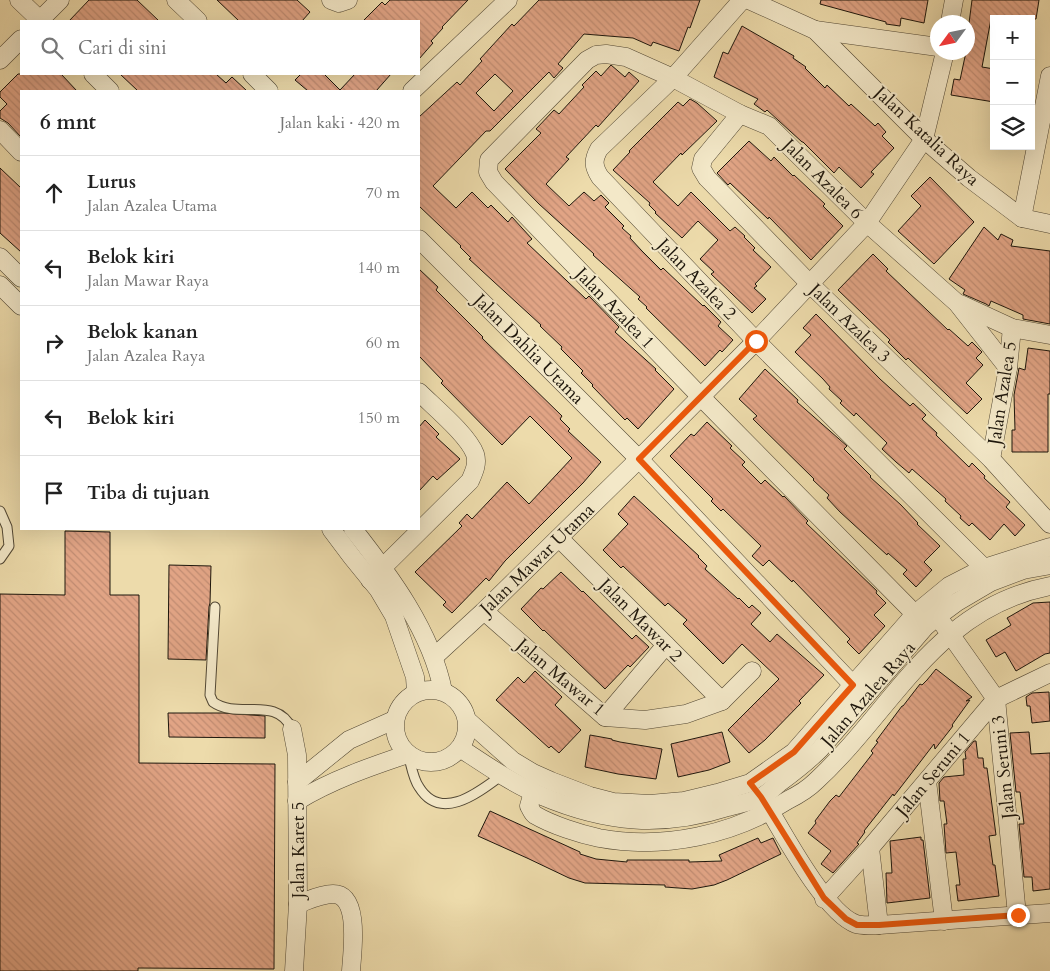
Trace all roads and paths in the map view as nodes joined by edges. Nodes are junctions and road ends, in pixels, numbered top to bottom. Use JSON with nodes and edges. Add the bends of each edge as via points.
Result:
{"nodes":[{"id":1,"x":20,"y":0,"type":"edge"},
{"id":2,"x":60,"y":0,"type":"edge"},
{"id":3,"x":176,"y":0,"type":"edge"},
{"id":4,"x":331,"y":0,"type":"edge"},
{"id":5,"x":348,"y":0,"type":"edge"},
{"id":6,"x":508,"y":0,"type":"edge"},
{"id":7,"x":742,"y":0,"type":"edge"},
{"id":8,"x":749,"y":0,"type":"edge"},
{"id":9,"x":954,"y":0,"type":"edge"},
{"id":10,"x":951,"y":15,"type":"edge"},
{"id":11,"x":39,"y":20,"type":"edge"},
{"id":12,"x":41,"y":20,"type":"edge"},
{"id":13,"x":197,"y":20,"type":"edge"},
{"id":14,"x":815,"y":30,"type":"junction"},
{"id":15,"x":20,"y":40,"type":"edge"},
{"id":16,"x":930,"y":46,"type":"edge"},
{"id":17,"x":0,"y":60,"type":"edge"},
{"id":18,"x":943,"y":60,"type":"edge"},
{"id":19,"x":94,"y":75,"type":"edge"},
{"id":20,"x":253,"y":75,"type":"edge"},
{"id":21,"x":1050,"y":76,"type":"edge"},
{"id":22,"x":672,"y":78,"type":"junction"},
{"id":23,"x":109,"y":90,"type":"edge"},
{"id":24,"x":269,"y":90,"type":"edge"},
{"id":25,"x":413,"y":90,"type":"edge"},
{"id":26,"x":740,"y":114,"type":"junction"},
{"id":27,"x":0,"y":130,"type":"edge"},
{"id":28,"x":924,"y":138,"type":"junction"},
{"id":29,"x":20,"y":151,"type":"edge"},
{"id":30,"x":1022,"y":218,"type":"junction"},
{"id":31,"x":868,"y":223,"type":"junction"},
{"id":32,"x":1050,"y":224,"type":"edge"},
{"id":33,"x":420,"y":240,"type":"edge"},
{"id":34,"x":0,"y":257,"type":"edge"},
{"id":35,"x":20,"y":277,"type":"edge"},
{"id":36,"x":810,"y":284,"type":"junction"},
{"id":37,"x":0,"y":285,"type":"edge"},
{"id":38,"x":958,"y":303,"type":"junction"},
{"id":39,"x":20,"y":305,"type":"edge"},
{"id":40,"x":1012,"y":328,"type":"junction"},
{"id":41,"x":1050,"y":335,"type":"edge"},
{"id":42,"x":756,"y":341,"type":"junction"},
{"id":43,"x":1008,"y":368,"type":"junction"},
{"id":44,"x":420,"y":393,"type":"edge"},
{"id":45,"x":700,"y":396,"type":"junction"},
{"id":46,"x":639,"y":459,"type":"junction"},
{"id":47,"x":991,"y":459,"type":"junction"},
{"id":48,"x":0,"y":511,"type":"edge"},
{"id":49,"x":1050,"y":524,"type":"edge"},
{"id":50,"x":332,"y":530,"type":"edge"},
{"id":51,"x":353,"y":530,"type":"edge"},
{"id":52,"x":559,"y":538,"type":"junction"},
{"id":53,"x":1050,"y":547,"type":"edge"},
{"id":54,"x":0,"y":559,"type":"edge"},
{"id":55,"x":1050,"y":564,"type":"edge"},
{"id":56,"x":383,"y":567,"type":"junction"},
{"id":57,"x":984,"y":568,"type":"junction"},
{"id":58,"x":370,"y":580,"type":"junction"},
{"id":59,"x":1050,"y":586,"type":"edge"},
{"id":60,"x":215,"y":606,"type":"dead end"},
{"id":61,"x":484,"y":611,"type":"junction"},
{"id":62,"x":915,"y":614,"type":"junction"},
{"id":63,"x":938,"y":616,"type":"junction"},
{"id":64,"x":950,"y":634,"type":"junction"},
{"id":65,"x":666,"y":645,"type":"junction"},
{"id":66,"x":434,"y":657,"type":"junction"},
{"id":67,"x":752,"y":671,"type":"dead end"},
{"id":68,"x":1050,"y":673,"type":"edge"},
{"id":69,"x":853,"y":685,"type":"junction"},
{"id":70,"x":443,"y":691,"type":"junction"},
{"id":71,"x":416,"y":692,"type":"junction"},
{"id":72,"x":996,"y":699,"type":"junction"},
{"id":73,"x":722,"y":701,"type":"junction"},
{"id":74,"x":605,"y":717,"type":"junction"},
{"id":75,"x":394,"y":720,"type":"junction"},
{"id":76,"x":467,"y":720,"type":"junction"},
{"id":77,"x":292,"y":729,"type":"joint"},
{"id":78,"x":460,"y":748,"type":"junction"},
{"id":79,"x":408,"y":754,"type":"junction"},
{"id":80,"x":502,"y":775,"type":"junction"},
{"id":81,"x":927,"y":780,"type":"junction"},
{"id":82,"x":297,"y":782,"type":"junction"},
{"id":83,"x":750,"y":783,"type":"junction"},
{"id":84,"x":297,"y":802,"type":"junction"},
{"id":85,"x":766,"y":804,"type":"junction"},
{"id":86,"x":870,"y":848,"type":"junction"},
{"id":87,"x":824,"y":898,"type":"junction"},
{"id":88,"x":298,"y":904,"type":"junction"},
{"id":89,"x":1050,"y":913,"type":"edge"},
{"id":90,"x":1018,"y":915,"type":"junction"},
{"id":91,"x":944,"y":921,"type":"junction"},
{"id":92,"x":879,"y":925,"type":"junction"},
{"id":93,"x":294,"y":971,"type":"edge"},
{"id":94,"x":351,"y":971,"type":"edge"}],
"edges":[{"from":1,"to":11,"type":"street"},
{"from":2,"to":12,"type":"street"},
{"from":3,"to":13,"type":"street"},
{"from":4,"to":5,"type":"street","via":[[339,3]]},
{"from":6,"to":25,"type":"street"},
{"from":7,"to":22,"type":"street","name":"Jalan Azalea 2"},
{"from":8,"to":14,"type":"street","name":"Jalan Katalia Raya"},
{"from":9,"to":10,"type":"street"},
{"from":14,"to":16,"type":"street","name":"Jalan Katalia Raya"},
{"from":14,"to":28,"type":"street","name":"Jalan Katalia Raya"},
{"from":15,"to":17,"type":"street"},
{"from":18,"to":28,"type":"street","name":"Jalan Mawar Utama"},
{"from":19,"to":23,"type":"street"},
{"from":20,"to":24,"type":"street"},
{"from":21,"to":30,"type":"street"},
{"from":22,"to":26,"type":"street","name":"Jalan Azalea 6"},
{"from":22,"to":42,"type":"street","name":"Jalan Azalea 2","via":[[600,149],[594,158],[594,168]]},
{"from":22,"to":45,"type":"street","name":"Jalan Azalea 1","via":[[626,58],[596,55],[587,60],[489,160],[488,172],[494,182]]},
{"from":26,"to":31,"type":"street","name":"Jalan Azalea 6","via":[[778,134]]},
{"from":26,"to":36,"type":"street","name":"Jalan Azalea 3","via":[[703,159],[701,168]]},
{"from":27,"to":29,"type":"street"},
{"from":28,"to":30,"type":"street","name":"Jalan Katalia Raya","via":[[969,178]]},
{"from":28,"to":31,"type":"street","name":"Jalan Mawar Utama"},
{"from":30,"to":32,"type":"street","name":"Jalan Katalia Raya"},
{"from":31,"to":36,"type":"street","name":"Jalan Mawar Utama"},
{"from":31,"to":38,"type":"street","name":"Jalan Azalea 6"},
{"from":33,"to":46,"type":"street","name":"Jalan Dahlia Utama"},
{"from":34,"to":35,"type":"street"},
{"from":36,"to":42,"type":"street","name":"Jalan Mawar Utama"},
{"from":36,"to":47,"type":"street","name":"Jalan Azalea 3"},
{"from":37,"to":39,"type":"street"},
{"from":38,"to":40,"type":"street","name":"Jalan Azalea 6"},
{"from":38,"to":43,"type":"street","name":"Jalan Azalea 6"},
{"from":40,"to":41,"type":"street","name":"Jalan Azalea 6"},
{"from":40,"to":43,"type":"street","name":"Jalan Azalea 5"},
{"from":42,"to":45,"type":"street","name":"Jalan Mawar Utama"},
{"from":42,"to":57,"type":"street","name":"Jalan Azalea 2"},
{"from":43,"to":47,"type":"street","name":"Jalan Azalea 5"},
{"from":44,"to":56,"type":"street","via":[[468,443],[475,455],[476,467],[470,481]]},
{"from":45,"to":46,"type":"street","name":"Jalan Mawar Utama"},
{"from":45,"to":62,"type":"street","name":"Jalan Azalea 1"},
{"from":46,"to":52,"type":"street","name":"Jalan Mawar Utama"},
{"from":46,"to":69,"type":"street","name":"Jalan Dahlia Utama"},
{"from":47,"to":49,"type":"street","name":"Jalan Azalea 3"},
{"from":48,"to":54,"type":"lane","via":[[7,527],[9,546]]},
{"from":50,"to":58,"type":"street"},
{"from":51,"to":56,"type":"street"},
{"from":52,"to":61,"type":"street","name":"Jalan Mawar Utama"},
{"from":52,"to":65,"type":"street","name":"Jalan Mawar 2"},
{"from":53,"to":57,"type":"street","name":"Jalan Azalea Raya"},
{"from":55,"to":63,"type":"street","name":"Jalan Azalea Raya","via":[[991,582]]},
{"from":56,"to":58,"type":"street"},
{"from":56,"to":66,"type":"street"},
{"from":57,"to":62,"type":"street","name":"Jalan Azalea Raya","via":[[949,586]]},
{"from":58,"to":71,"type":"street","via":[[394,616],[415,677]]},
{"from":59,"to":64,"type":"street","via":[[1014,596],[986,609]]},
{"from":60,"to":77,"type":"lane","via":[[210,695],[213,702],[224,708],[276,712],[289,722]]},
{"from":61,"to":66,"type":"street","name":"Jalan Mawar Utama"},
{"from":61,"to":74,"type":"street","name":"Jalan Mawar 1"},
{"from":62,"to":69,"type":"street","name":"Jalan Azalea Raya"},
{"from":63,"to":64,"type":"street","name":"Jalan Seruni 3"},
{"from":63,"to":85,"type":"street","name":"Jalan Azalea Raya","via":[[820,749]]},
{"from":64,"to":72,"type":"street","name":"Jalan Seruni 3"},
{"from":64,"to":85,"type":"street","via":[[815,782]]},
{"from":65,"to":73,"type":"street","name":"Jalan Mawar 2"},
{"from":65,"to":74,"type":"street"},
{"from":66,"to":70,"type":"street"},
{"from":67,"to":73,"type":"street","name":"Jalan Mawar 1"},
{"from":68,"to":72,"type":"street","name":"Jalan Seruni 1"},
{"from":69,"to":83,"type":"street","name":"Jalan Azalea Raya","via":[[794,752]]},
{"from":70,"to":71,"type":"street"},
{"from":70,"to":76,"type":"street","via":[[459,702]]},
{"from":71,"to":75,"type":"street","via":[[401,704]]},
{"from":72,"to":81,"type":"street","name":"Jalan Seruni 1"},
{"from":72,"to":90,"type":"street","name":"Jalan Seruni 3"},
{"from":73,"to":74,"type":"street","name":"Jalan Mawar 1","via":[[666,718]]},
{"from":75,"to":79,"type":"street","via":[[397,739]]},
{"from":75,"to":82,"type":"street","via":[[349,740]]},
{"from":76,"to":78,"type":"street"},
{"from":76,"to":83,"type":"street","name":"Jalan Azalea Raya","via":[[533,773],[613,802],[650,804],[684,801]]},
{"from":77,"to":82,"type":"street","name":"Jalan Karet 5","via":[[297,755]]},
{"from":78,"to":79,"type":"street","via":[[453,755],[435,762],[425,762]]},
{"from":78,"to":80,"type":"street","name":"Jalan Azalea Raya"},
{"from":79,"to":80,"type":"lane","via":[[418,787],[431,800],[442,804],[461,802]]},
{"from":79,"to":84,"type":"street","via":[[360,770]]},
{"from":80,"to":85,"type":"street","name":"Jalan Azalea Raya","via":[[542,796],[589,812],[642,821],[690,818]]},
{"from":81,"to":86,"type":"street","name":"Jalan Seruni 1"},
{"from":81,"to":91,"type":"street"},
{"from":82,"to":84,"type":"street","name":"Jalan Karet 5"},
{"from":83,"to":85,"type":"street"},
{"from":84,"to":88,"type":"street","name":"Jalan Karet 5"},
{"from":85,"to":87,"type":"street"},
{"from":86,"to":87,"type":"street","name":"Jalan Seruni 1"},
{"from":86,"to":92,"type":"street"},
{"from":87,"to":92,"type":"street","via":[[857,925]]},
{"from":88,"to":93,"type":"street","name":"Jalan Karet 5"},
{"from":88,"to":94,"type":"street","via":[[332,894],[347,901],[353,922]]},
{"from":89,"to":90,"type":"street"},
{"from":90,"to":91,"type":"street"},
{"from":91,"to":92,"type":"street"}]}
